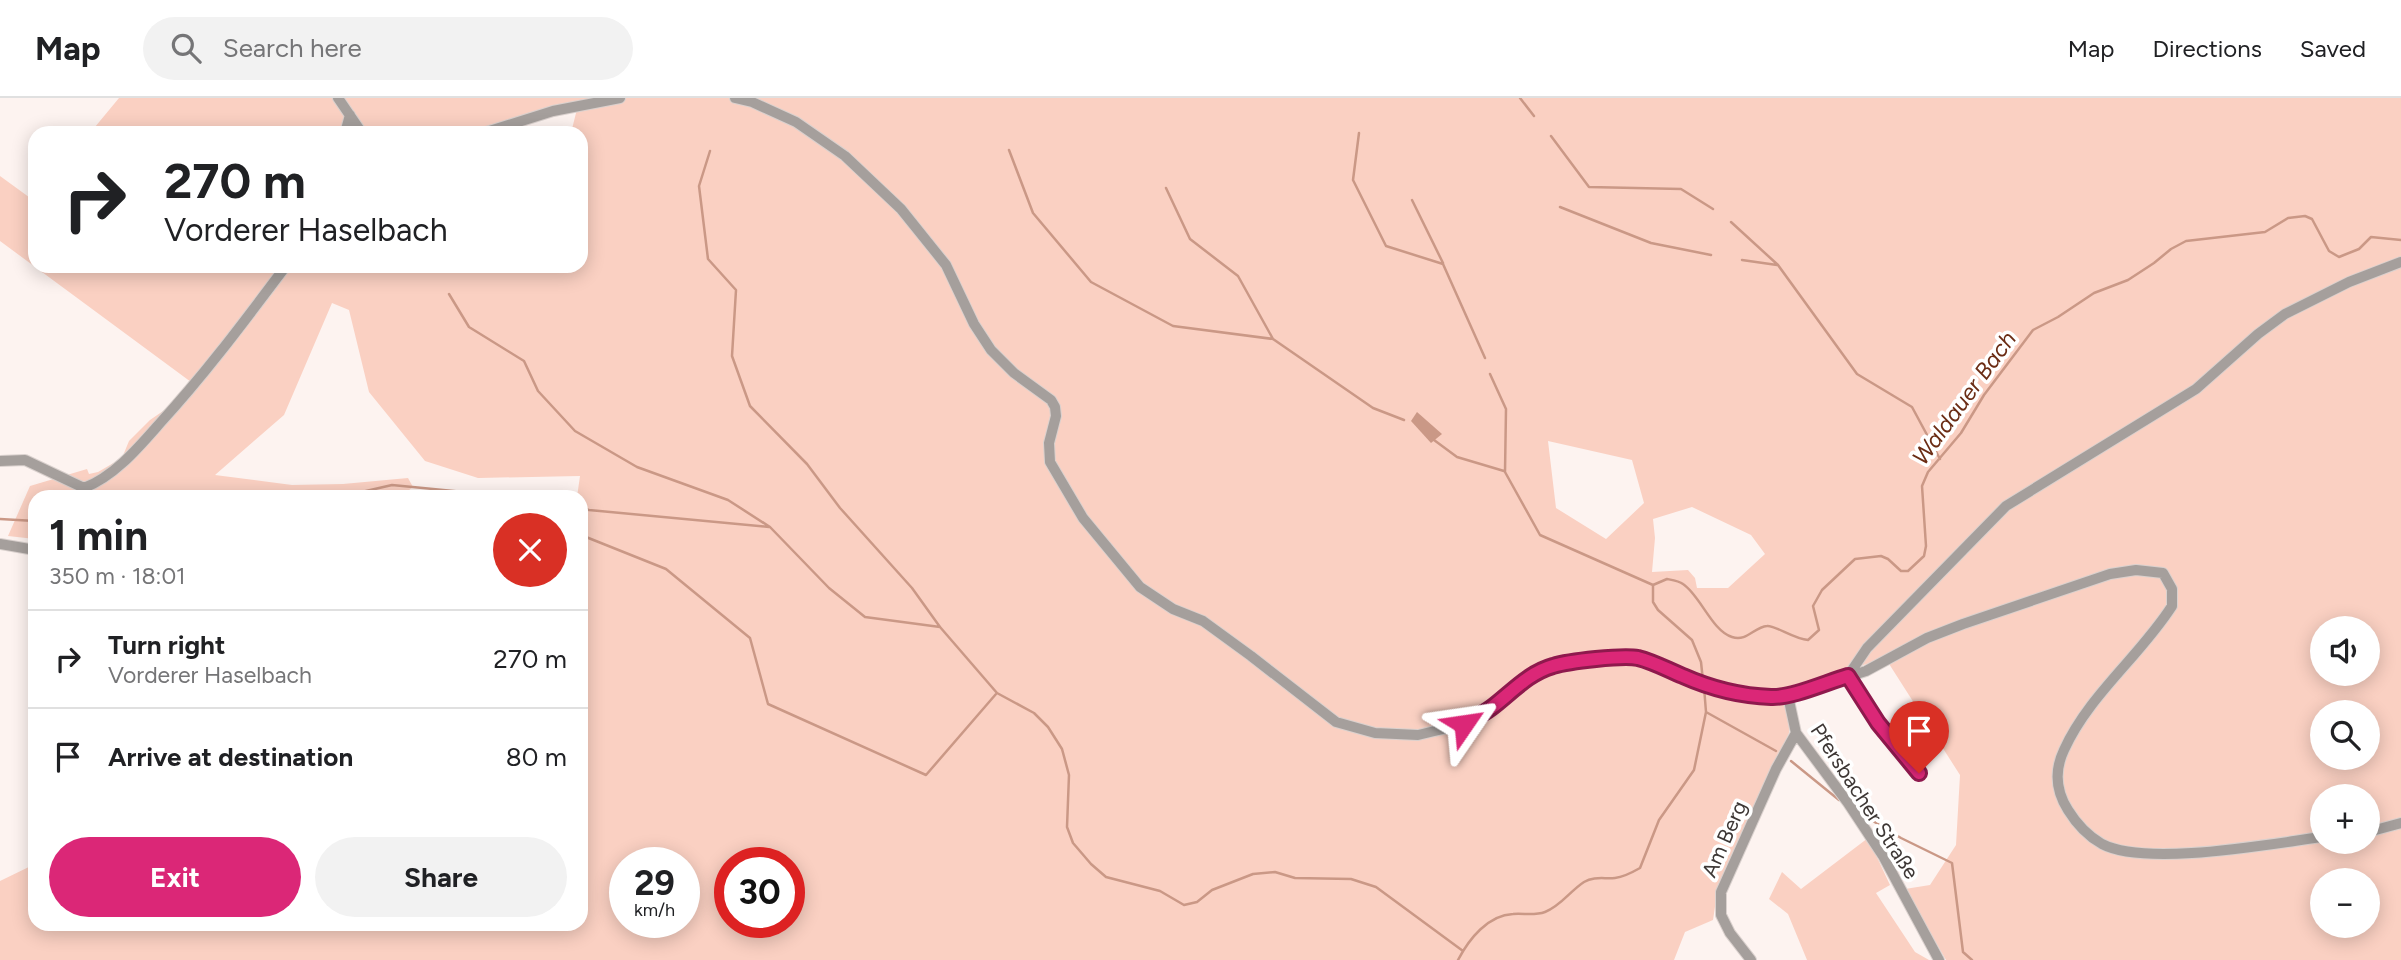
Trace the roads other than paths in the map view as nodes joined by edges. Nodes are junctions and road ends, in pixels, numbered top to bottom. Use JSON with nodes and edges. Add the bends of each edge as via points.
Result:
{"nodes":[{"id":1,"x":338,"y":98,"type":"edge"},
{"id":2,"x":620,"y":98,"type":"edge"},
{"id":3,"x":735,"y":98,"type":"edge"},
{"id":4,"x":350,"y":115,"type":"junction"},
{"id":5,"x":347,"y":126,"type":"edge"},
{"id":6,"x":357,"y":126,"type":"edge"},
{"id":7,"x":506,"y":126,"type":"edge"},
{"id":8,"x":2401,"y":262,"type":"edge"},
{"id":9,"x":281,"y":273,"type":"edge"},
{"id":10,"x":0,"y":461,"type":"edge"},
{"id":11,"x":78,"y":490,"type":"edge"},
{"id":12,"x":87,"y":490,"type":"edge"},
{"id":13,"x":0,"y":544,"type":"edge"},
{"id":14,"x":28,"y":550,"type":"edge"},
{"id":15,"x":1848,"y":676,"type":"junction"},
{"id":16,"x":1788,"y":696,"type":"junction"},
{"id":17,"x":1796,"y":733,"type":"junction"},
{"id":18,"x":1919,"y":773,"type":"dead end"},
{"id":19,"x":2401,"y":824,"type":"edge"},
{"id":20,"x":2380,"y":829,"type":"edge"},
{"id":21,"x":2310,"y":838,"type":"edge"},
{"id":22,"x":1751,"y":960,"type":"edge"},
{"id":23,"x":1939,"y":960,"type":"edge"}],
"edges":[{"from":1,"to":4,"type":"street"},
{"from":2,"to":7,"type":"street"},
{"from":3,"to":16,"type":"street","via":[[796,122],[845,156],[901,209],[946,265],[991,350],[1051,400],[1056,416],[1050,462],[1083,518],[1140,587],[1203,621],[1336,722],[1375,733],[1418,735],[1464,724],[1553,666],[1621,657],[1741,694]]},
{"from":4,"to":5,"type":"street"},
{"from":4,"to":6,"type":"street"},
{"from":8,"to":15,"type":"street","via":[[2285,314],[2196,389],[2006,506],[1867,648]]},
{"from":9,"to":12,"type":"street","via":[[198,382],[132,454]]},
{"from":10,"to":11,"type":"street","via":[[25,460]]},
{"from":13,"to":14,"type":"street"},
{"from":15,"to":16,"type":"street"},
{"from":15,"to":18,"type":"street","via":[[1878,723]]},
{"from":15,"to":21,"type":"street","via":[[1879,666],[1927,638],[2110,574],[2136,570],[2164,573],[2172,589],[2172,606],[2084,717],[2060,759],[2057,782],[2064,803],[2091,837],[2126,851],[2198,852]]},
{"from":16,"to":17,"type":"street","name":"Pfersbacher Straße"},
{"from":17,"to":22,"type":"street","name":"Am Berg","via":[[1721,892],[1721,915]]},
{"from":17,"to":23,"type":"street","name":"Pfersbacher Straße","via":[[1883,856]]},
{"from":19,"to":20,"type":"street"}]}
